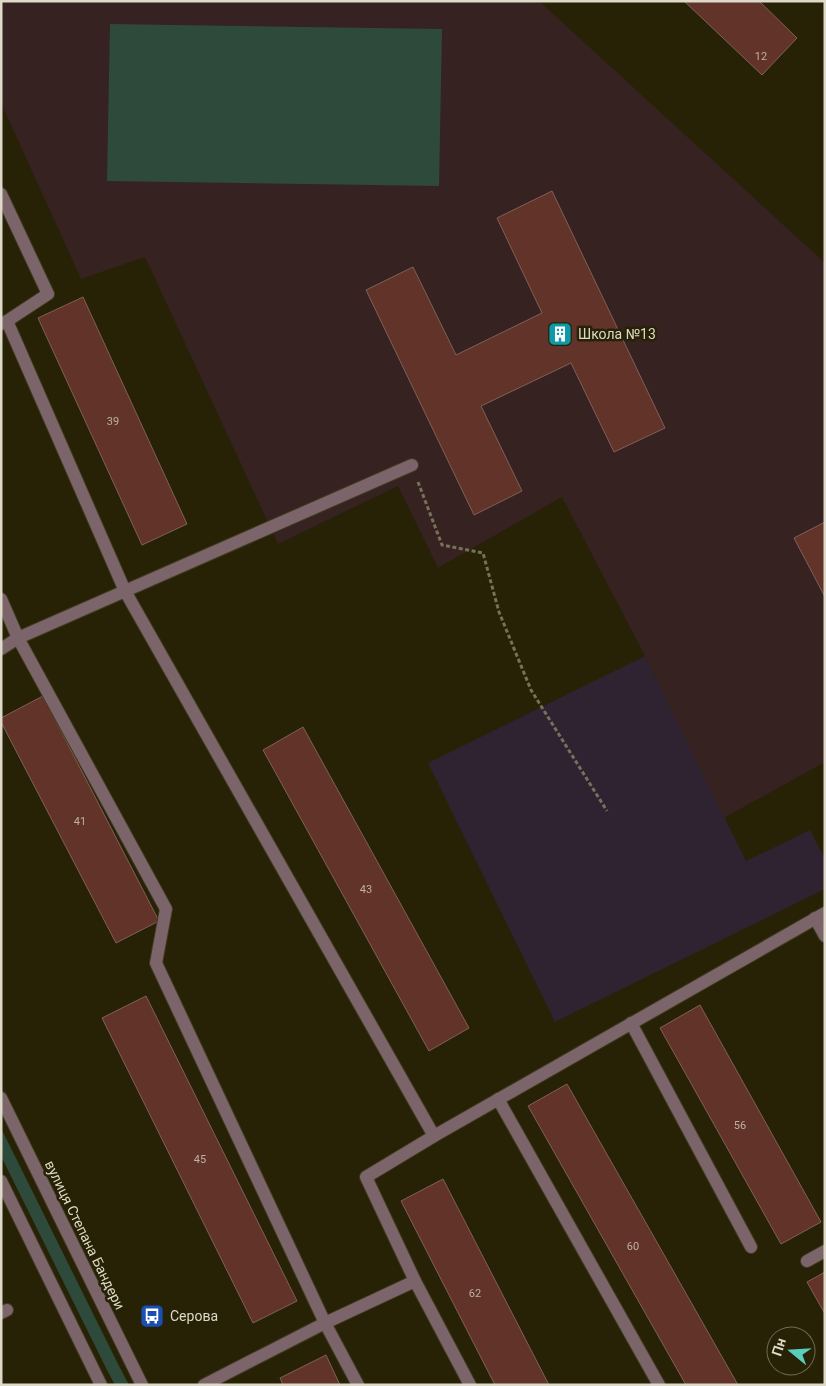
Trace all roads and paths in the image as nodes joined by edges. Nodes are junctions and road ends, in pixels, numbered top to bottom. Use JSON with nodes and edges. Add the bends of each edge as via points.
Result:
{"nodes":[{"id":1,"x":1,"y":194,"type":"edge"},
{"id":2,"x":4,"y":322,"type":"edge"},
{"id":3,"x":412,"y":465,"type":"joint"},
{"id":4,"x":126,"y":591,"type":"junction"},
{"id":5,"x":1,"y":599,"type":"edge"},
{"id":6,"x":18,"y":638,"type":"junction"},
{"id":7,"x":1,"y":649,"type":"edge"},
{"id":8,"x":607,"y":811,"type":"dead end"},
{"id":9,"x":820,"y":915,"type":"edge"},
{"id":10,"x":825,"y":936,"type":"edge"},
{"id":11,"x":631,"y":1023,"type":"junction"},
{"id":12,"x":1,"y":1098,"type":"edge"},
{"id":13,"x":498,"y":1099,"type":"junction"},
{"id":14,"x":434,"y":1136,"type":"junction"},
{"id":15,"x":1,"y":1181,"type":"edge"},
{"id":16,"x":751,"y":1247,"type":"dead end"},
{"id":17,"x":825,"y":1251,"type":"edge"},
{"id":18,"x":807,"y":1261,"type":"dead end"},
{"id":19,"x":414,"y":1281,"type":"junction"},
{"id":20,"x":325,"y":1323,"type":"junction"},
{"id":21,"x":101,"y":1385,"type":"edge"},
{"id":22,"x":142,"y":1385,"type":"edge"},
{"id":23,"x":204,"y":1385,"type":"edge"},
{"id":24,"x":358,"y":1385,"type":"edge"},
{"id":25,"x":470,"y":1385,"type":"edge"},
{"id":26,"x":659,"y":1385,"type":"edge"}],
"edges":[{"from":1,"to":2,"type":"street","via":[[48,294]]},
{"from":2,"to":4,"type":"street"},
{"from":3,"to":4,"type":"street"},
{"from":3,"to":8,"type":"path","via":[[442,545],[483,553],[499,612],[531,690]]},
{"from":4,"to":6,"type":"street"},
{"from":4,"to":14,"type":"street"},
{"from":5,"to":6,"type":"street"},
{"from":6,"to":7,"type":"street"},
{"from":6,"to":20,"type":"street","via":[[166,909],[156,963]]},
{"from":9,"to":10,"type":"street"},
{"from":9,"to":11,"type":"street"},
{"from":11,"to":13,"type":"street"},
{"from":11,"to":16,"type":"street"},
{"from":12,"to":22,"type":"street","name":"вулиця Степана Бандери"},
{"from":13,"to":14,"type":"street"},
{"from":13,"to":26,"type":"street"},
{"from":14,"to":19,"type":"street","via":[[366,1177]]},
{"from":15,"to":21,"type":"street"},
{"from":17,"to":18,"type":"street"},
{"from":19,"to":20,"type":"street"},
{"from":19,"to":25,"type":"street"},
{"from":20,"to":23,"type":"street"},
{"from":20,"to":24,"type":"street"}]}
